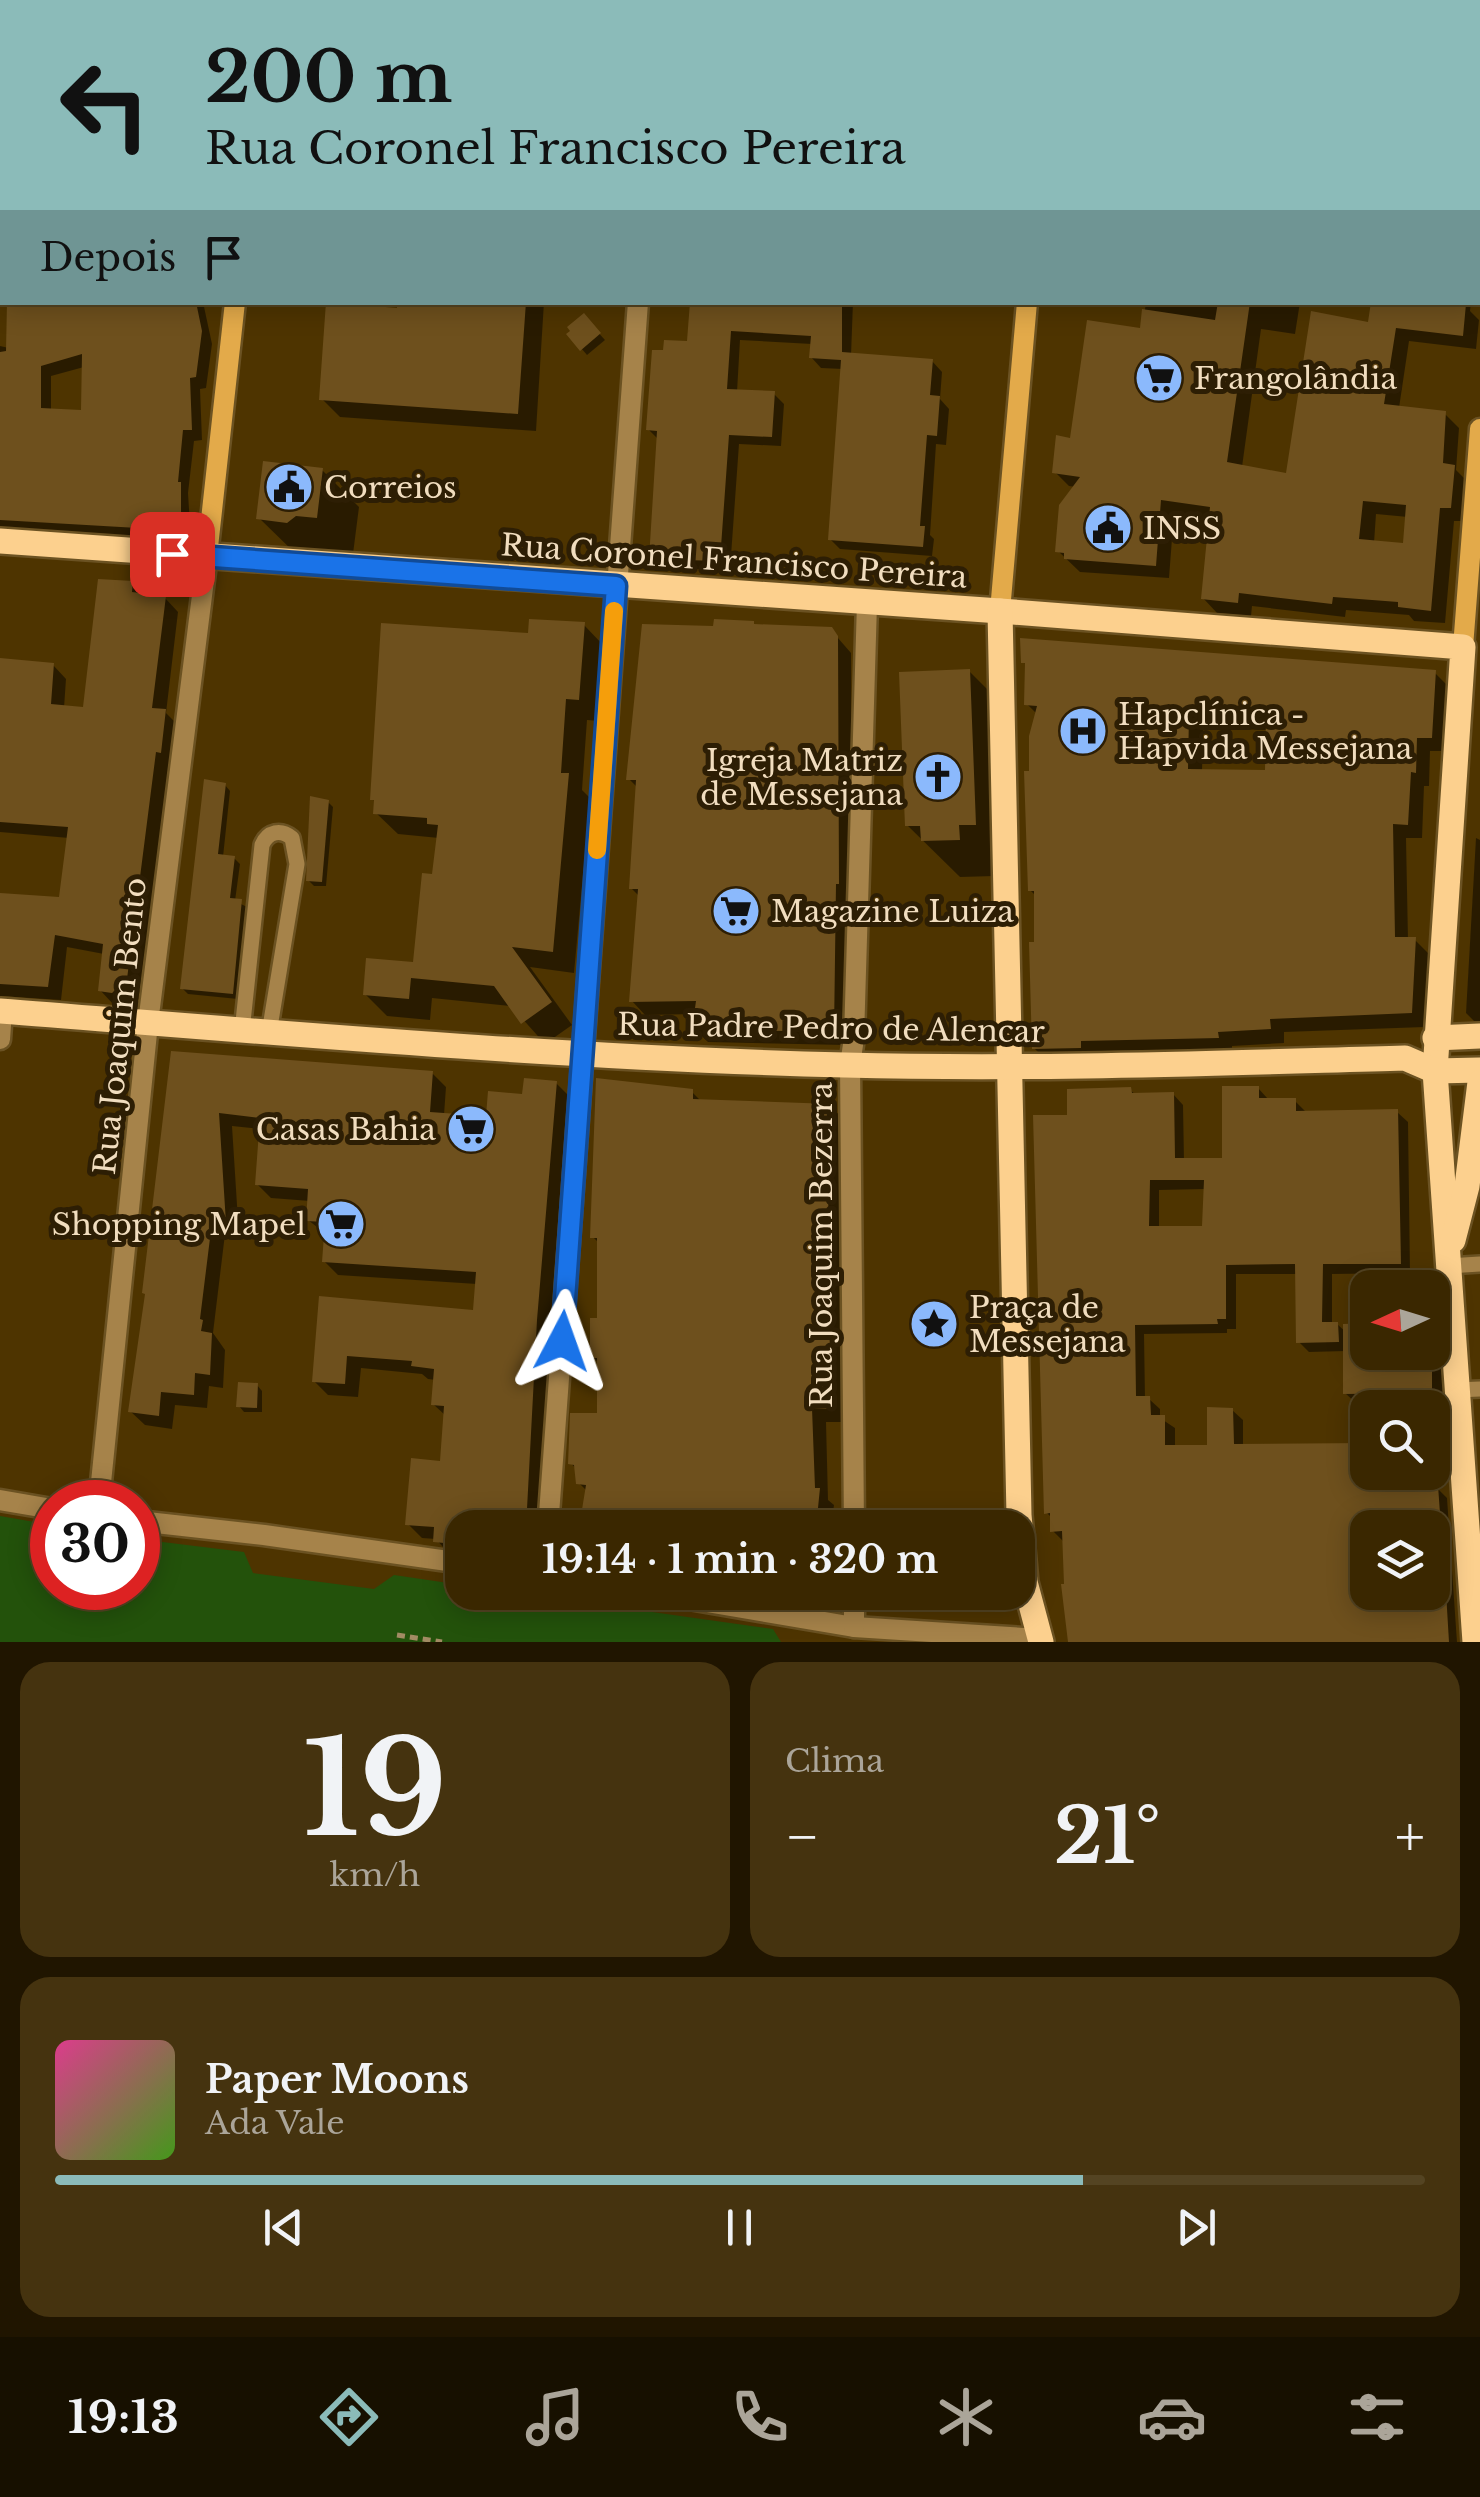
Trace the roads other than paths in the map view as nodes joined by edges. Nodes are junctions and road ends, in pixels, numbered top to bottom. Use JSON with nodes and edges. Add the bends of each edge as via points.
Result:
{"nodes":[{"id":1,"x":236,"y":305,"type":"edge"},
{"id":2,"x":638,"y":305,"type":"edge"},
{"id":3,"x":1027,"y":305,"type":"edge"},
{"id":4,"x":1480,"y":430,"type":"edge"},
{"id":5,"x":0,"y":541,"type":"edge"},
{"id":6,"x":207,"y":556,"type":"junction"},
{"id":7,"x":616,"y":586,"type":"junction"},
{"id":8,"x":867,"y":603,"type":"junction"},
{"id":9,"x":1000,"y":611,"type":"junction"},
{"id":10,"x":1463,"y":647,"type":"junction"},
{"id":11,"x":1,"y":1011,"type":"edge"},
{"id":12,"x":148,"y":1023,"type":"junction"},
{"id":13,"x":242,"y":1031,"type":"junction"},
{"id":14,"x":269,"y":1033,"type":"junction"},
{"id":15,"x":1480,"y":1036,"type":"edge"},
{"id":16,"x":1436,"y":1038,"type":"junction"},
{"id":17,"x":0,"y":1039,"type":"edge"},
{"id":18,"x":583,"y":1054,"type":"junction"},
{"id":19,"x":850,"y":1065,"type":"junction"},
{"id":20,"x":1011,"y":1068,"type":"junction"},
{"id":21,"x":1480,"y":1070,"type":"edge"},
{"id":22,"x":1435,"y":1071,"type":"junction"},
{"id":23,"x":1480,"y":1082,"type":"edge"},
{"id":24,"x":1448,"y":1263,"type":"junction"},
{"id":25,"x":1480,"y":1264,"type":"edge"},
{"id":26,"x":1468,"y":1389,"type":"edge"},
{"id":27,"x":100,"y":1480,"type":"edge"},
{"id":28,"x":0,"y":1500,"type":"edge"},
{"id":29,"x":30,"y":1505,"type":"edge"},
{"id":30,"x":549,"y":1510,"type":"edge"},
{"id":31,"x":854,"y":1510,"type":"edge"},
{"id":32,"x":160,"y":1523,"type":"edge"},
{"id":33,"x":445,"y":1561,"type":"edge"},
{"id":34,"x":1476,"y":1595,"type":"edge"},
{"id":35,"x":751,"y":1610,"type":"edge"},
{"id":36,"x":854,"y":1610,"type":"edge"},
{"id":37,"x":854,"y":1628,"type":"junction"},
{"id":38,"x":1476,"y":1634,"type":"edge"},
{"id":39,"x":1041,"y":1640,"type":"edge"}],
"edges":[{"from":1,"to":6,"type":"main road"},
{"from":2,"to":7,"type":"street"},
{"from":3,"to":9,"type":"main road"},
{"from":4,"to":10,"type":"main road"},
{"from":5,"to":6,"type":"main road","name":"Rua Coronel Francisco Pereira"},
{"from":6,"to":7,"type":"main road","name":"Rua Coronel Francisco Pereira"},
{"from":6,"to":12,"type":"street","name":"Rua Joaquim Bento"},
{"from":7,"to":8,"type":"main road","name":"Rua Coronel Francisco Pereira"},
{"from":7,"to":18,"type":"street"},
{"from":8,"to":9,"type":"main road","name":"Rua Coronel Francisco Pereira"},
{"from":8,"to":19,"type":"street","name":"Rua Joaquim Bezerra"},
{"from":9,"to":10,"type":"main road","name":"Rua Coronel Francisco Pereira"},
{"from":9,"to":20,"type":"main road"},
{"from":10,"to":16,"type":"main road"},
{"from":11,"to":12,"type":"main road","name":"Rua Padre Pedro de Alencar"},
{"from":11,"to":17,"type":"street"},
{"from":12,"to":13,"type":"main road","name":"Rua Padre Pedro de Alencar"},
{"from":12,"to":27,"type":"street","name":"Rua Joaquim Bento"},
{"from":13,"to":14,"type":"main road","name":"Rua Padre Pedro de Alencar"},
{"from":13,"to":14,"type":"lane","via":[[262,845],[273,833],[286,833],[297,864]]},
{"from":14,"to":18,"type":"main road","name":"Rua Padre Pedro de Alencar"},
{"from":15,"to":16,"type":"main road"},
{"from":16,"to":22,"type":"main road"},
{"from":18,"to":19,"type":"main road","name":"Rua Padre Pedro de Alencar"},
{"from":18,"to":30,"type":"street"},
{"from":19,"to":20,"type":"main road","name":"Rua Padre Pedro de Alencar"},
{"from":19,"to":31,"type":"street","name":"Rua Joaquim Bezerra"},
{"from":20,"to":22,"type":"main road","name":"Rua Padre Pedro de Alencar","via":[[1405,1058]]},
{"from":20,"to":39,"type":"main road","via":[[1019,1516],[1025,1582]]},
{"from":21,"to":22,"type":"main road","name":"Rua Padre Pedro de Alencar"},
{"from":22,"to":24,"type":"main road"},
{"from":23,"to":24,"type":"main road","via":[[1468,1186]]},
{"from":24,"to":25,"type":"lane"},
{"from":24,"to":26,"type":"main road"},
{"from":26,"to":34,"type":"main road"},
{"from":28,"to":29,"type":"street"},
{"from":32,"to":33,"type":"street"},
{"from":34,"to":38,"type":"main road"},
{"from":35,"to":37,"type":"street"},
{"from":36,"to":37,"type":"street"},
{"from":37,"to":39,"type":"street"}]}
